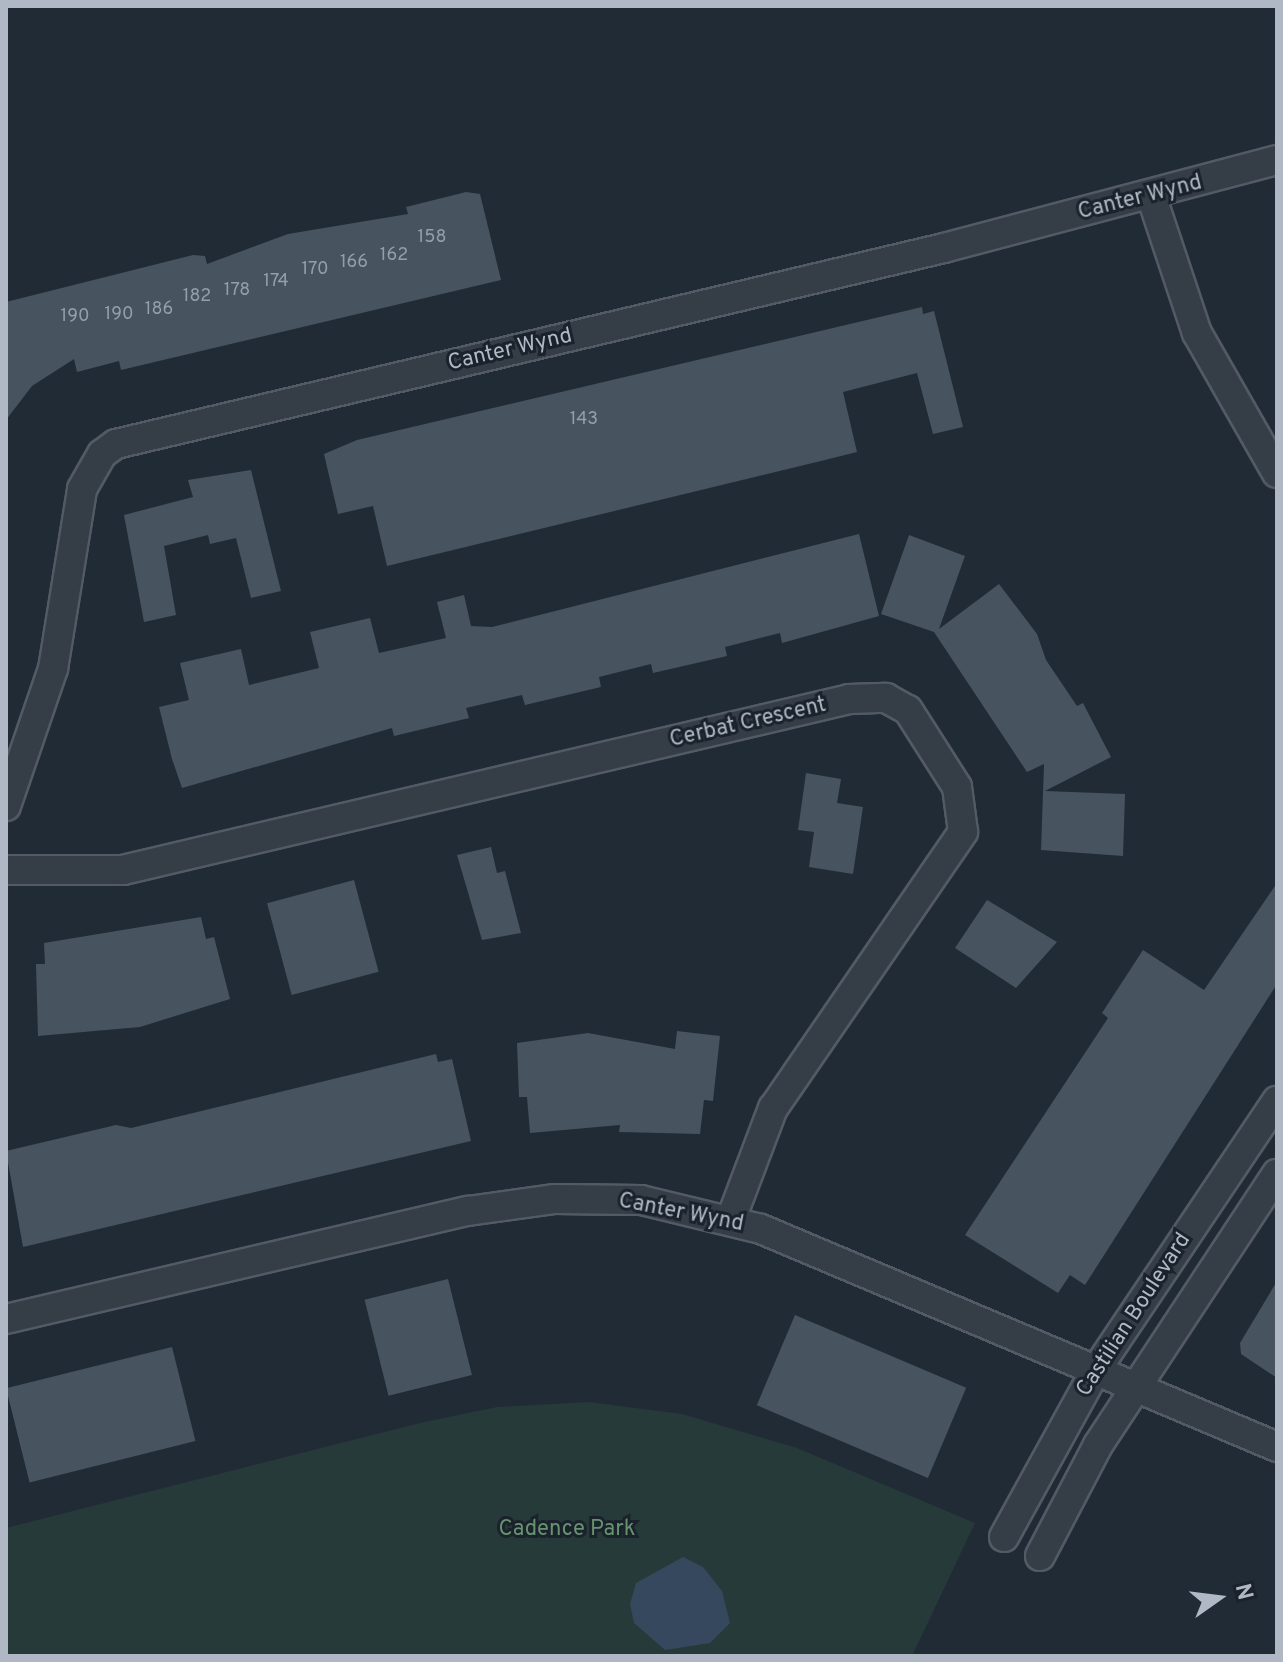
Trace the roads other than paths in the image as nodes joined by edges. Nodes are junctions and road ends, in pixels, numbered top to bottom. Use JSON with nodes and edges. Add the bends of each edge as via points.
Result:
{"nodes":[{"id":1,"x":1277,"y":160,"type":"edge"},
{"id":2,"x":1151,"y":195,"type":"junction"},
{"id":3,"x":1277,"y":473,"type":"edge"},
{"id":4,"x":6,"y":806,"type":"edge"},
{"id":5,"x":6,"y":870,"type":"edge"},
{"id":6,"x":1277,"y":1101,"type":"edge"},
{"id":7,"x":1277,"y":1174,"type":"edge"},
{"id":8,"x":731,"y":1219,"type":"junction"},
{"id":9,"x":6,"y":1319,"type":"edge"},
{"id":10,"x":1094,"y":1373,"type":"junction"},
{"id":11,"x":1134,"y":1387,"type":"junction"},
{"id":12,"x":1277,"y":1447,"type":"edge"},
{"id":13,"x":1004,"y":1537,"type":"dead end"},
{"id":14,"x":1040,"y":1556,"type":"dead end"}],
"edges":[{"from":1,"to":2,"type":"street","name":"Canter Wynd"},
{"from":2,"to":3,"type":"street","via":[[1197,333]]},
{"from":2,"to":4,"type":"street","name":"Canter Wynd","via":[[116,444],[102,454],[82,489],[53,669]]},
{"from":5,"to":8,"type":"street","name":"Cerbat Crescent","via":[[123,870],[849,699],[886,698],[908,710],[957,787],[963,832],[773,1108]]},
{"from":6,"to":10,"type":"street","name":"Castilian Boulevard"},
{"from":7,"to":11,"type":"street","name":"Castilian Boulevard"},
{"from":8,"to":9,"type":"street","name":"Canter Wynd","via":[[641,1200],[513,1204]]},
{"from":8,"to":10,"type":"street","name":"Canter Wynd"},
{"from":10,"to":11,"type":"street","name":"Canter Wynd"},
{"from":10,"to":13,"type":"street","name":"Castilian Boulevard"},
{"from":11,"to":12,"type":"street","name":"Canter Wynd"},
{"from":11,"to":14,"type":"street","name":"Castilian Boulevard"}]}
